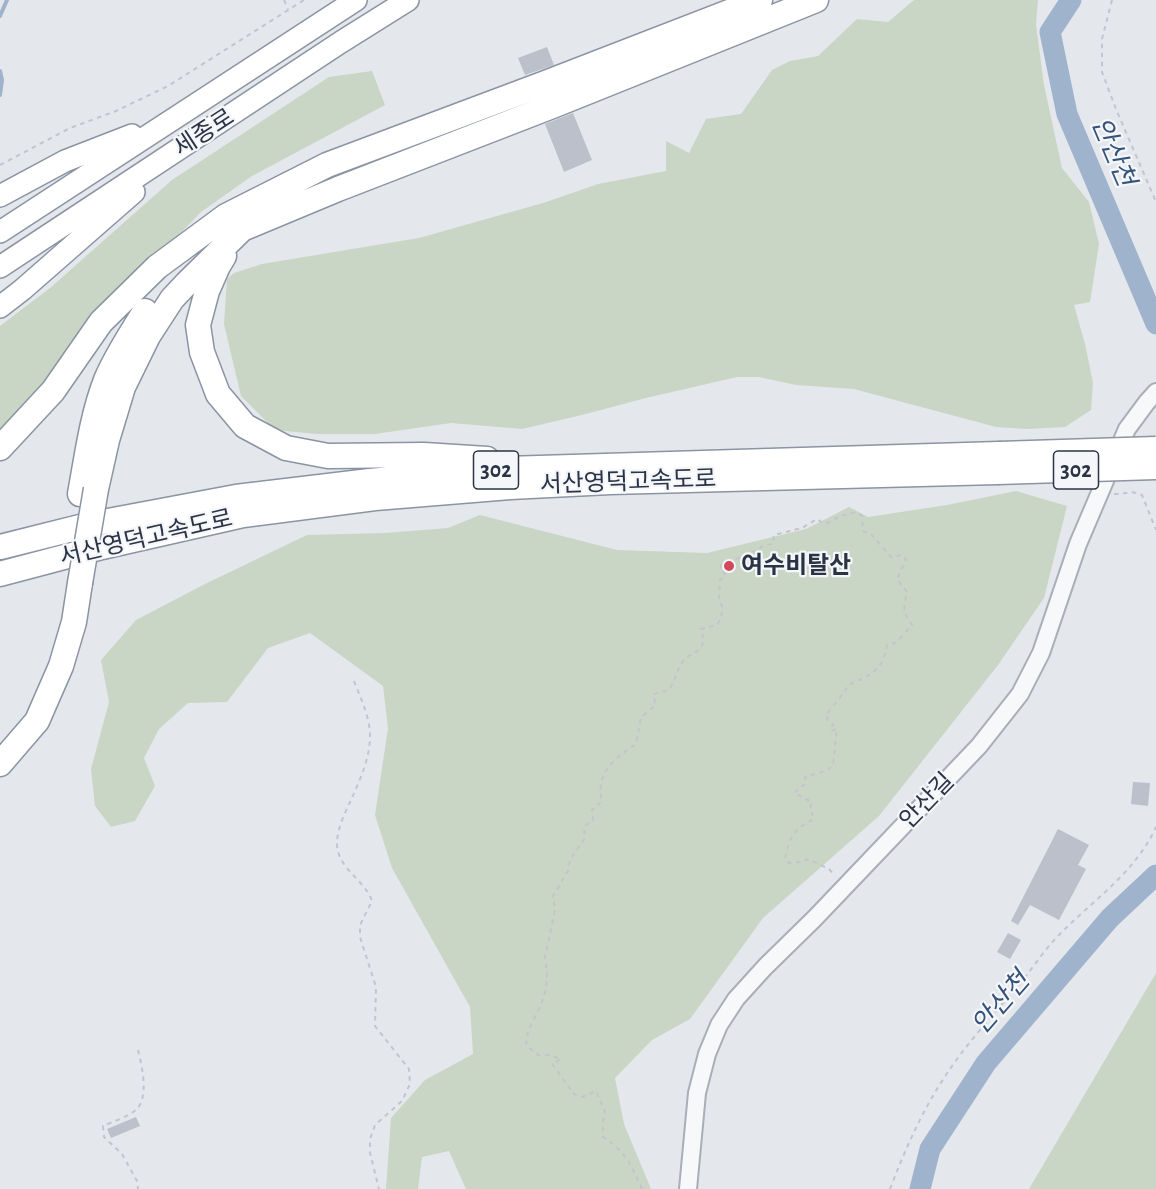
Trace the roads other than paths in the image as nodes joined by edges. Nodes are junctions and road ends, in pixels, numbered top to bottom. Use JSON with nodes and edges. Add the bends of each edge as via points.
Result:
{"nodes":[{"id":1,"x":356,"y":0,"type":"edge"},
{"id":2,"x":408,"y":0,"type":"edge"},
{"id":3,"x":760,"y":0,"type":"edge"},
{"id":4,"x":816,"y":0,"type":"edge"},
{"id":5,"x":172,"y":120,"type":"junction"},
{"id":6,"x":193,"y":140,"type":"junction"},
{"id":7,"x":0,"y":196,"type":"edge"},
{"id":8,"x":234,"y":223,"type":"junction"},
{"id":9,"x":0,"y":232,"type":"edge"},
{"id":10,"x":0,"y":267,"type":"edge"},
{"id":11,"x":0,"y":307,"type":"edge"},
{"id":12,"x":1152,"y":397,"type":"edge"},
{"id":13,"x":0,"y":448,"type":"edge"},
{"id":14,"x":1156,"y":448,"type":"edge"},
{"id":15,"x":998,"y":463,"type":"junction"},
{"id":16,"x":606,"y":465,"type":"junction"},
{"id":17,"x":1156,"y":467,"type":"edge"},
{"id":18,"x":0,"y":547,"type":"edge"},
{"id":19,"x":0,"y":574,"type":"edge"},
{"id":20,"x":73,"y":582,"type":"junction"},
{"id":21,"x":0,"y":741,"type":"edge"},
{"id":22,"x":0,"y":764,"type":"edge"},
{"id":23,"x":688,"y":1189,"type":"edge"}],
"edges":[{"from":1,"to":5,"type":"highway","name":"세종로"},
{"from":2,"to":6,"type":"highway","name":"세종로"},
{"from":3,"to":8,"type":"highway","via":[[327,165]]},
{"from":4,"to":8,"type":"highway","via":[[338,189]]},
{"from":5,"to":7,"type":"highway","via":[[65,161]]},
{"from":5,"to":9,"type":"highway","name":"세종로"},
{"from":6,"to":10,"type":"highway","name":"세종로"},
{"from":6,"to":11,"type":"highway"},
{"from":8,"to":13,"type":"highway","via":[[158,267],[101,322],[53,391]]},
{"from":8,"to":16,"type":"highway","via":[[198,325],[202,352],[218,394],[245,426],[286,448],[328,456],[424,455]]},
{"from":8,"to":20,"type":"highway","bridge":true,"via":[[172,299],[123,387],[88,491]]},
{"from":12,"to":23,"type":"street","name":"안산길","via":[[1127,429],[1099,491],[1041,653],[1020,694],[979,746],[765,967],[736,999],[720,1025],[707,1054],[697,1093]]},
{"from":14,"to":15,"type":"highway","name":"서산영덕고속도로","number":"302","bridge":true},
{"from":15,"to":16,"type":"highway","name":"서산영덕고속도로","number":"302"},
{"from":15,"to":17,"type":"highway","name":"서산영덕고속도로","number":"302","bridge":true},
{"from":15,"to":19,"type":"highway","name":"서산영덕고속도로","number":"302","via":[[510,486],[375,498],[243,515]]},
{"from":16,"to":18,"type":"highway","name":"서산영덕고속도로","number":"302","via":[[484,471],[236,497],[92,524]]},
{"from":20,"to":21,"type":"highway","via":[[41,680],[26,708]]},
{"from":20,"to":22,"type":"highway","via":[[74,622],[61,666],[37,721]]}]}
